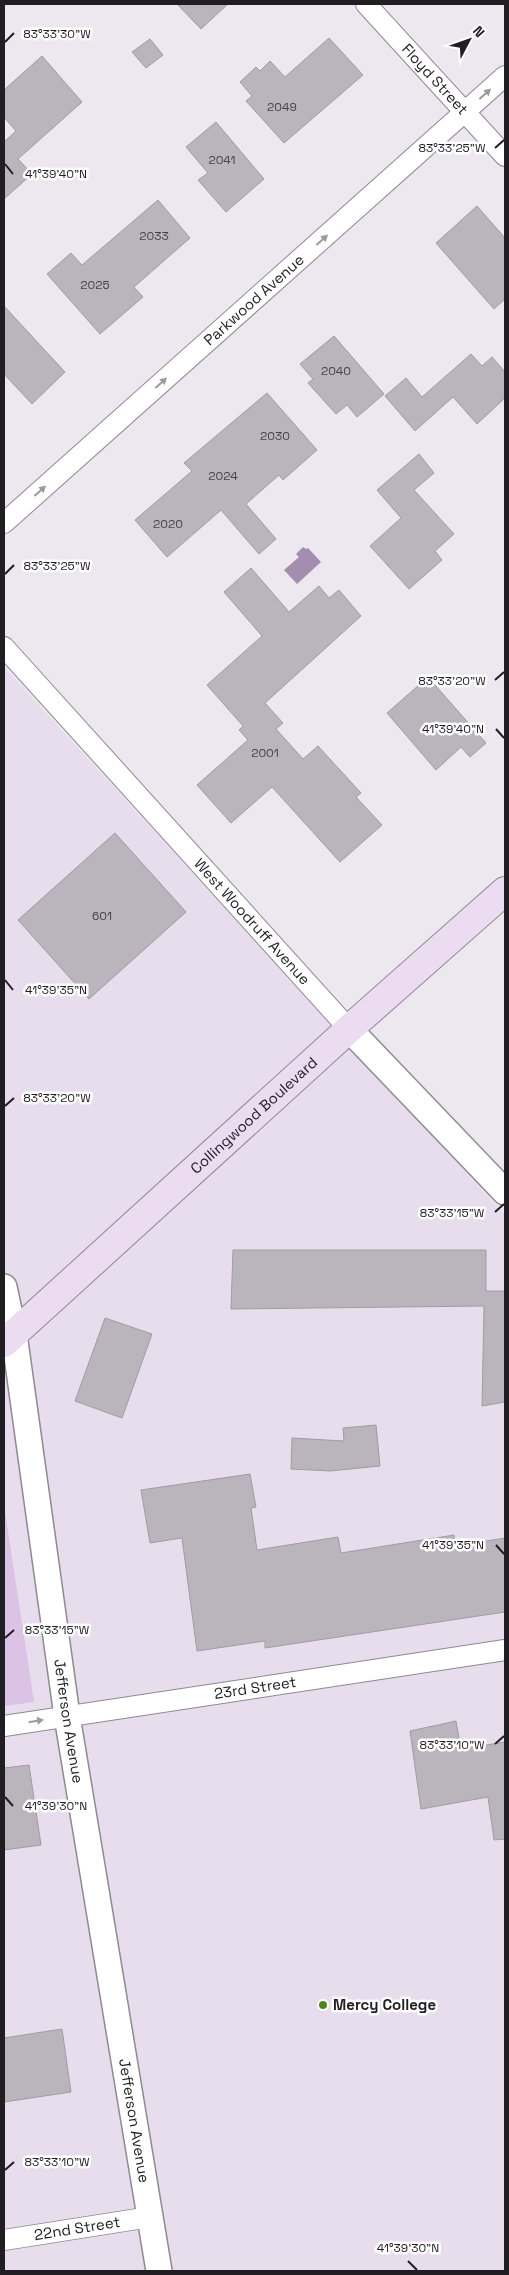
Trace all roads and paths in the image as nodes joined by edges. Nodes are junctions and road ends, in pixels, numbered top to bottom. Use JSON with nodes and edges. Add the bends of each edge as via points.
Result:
{"nodes":[{"id":1,"x":366,"y":4,"type":"edge"},
{"id":2,"x":505,"y":76,"type":"edge"},
{"id":3,"x":465,"y":112,"type":"junction"},
{"id":4,"x":505,"y":156,"type":"edge"},
{"id":5,"x":4,"y":523,"type":"edge"},
{"id":6,"x":4,"y":647,"type":"edge"},
{"id":7,"x":505,"y":891,"type":"edge"},
{"id":8,"x":349,"y":1029,"type":"junction"},
{"id":9,"x":505,"y":1192,"type":"edge"},
{"id":10,"x":4,"y":1287,"type":"edge"},
{"id":11,"x":9,"y":1339,"type":"edge"},
{"id":12,"x":505,"y":1650,"type":"edge"},
{"id":13,"x":67,"y":1716,"type":"junction"},
{"id":14,"x":4,"y":1726,"type":"edge"},
{"id":15,"x":150,"y":2217,"type":"junction"},
{"id":16,"x":4,"y":2240,"type":"edge"},
{"id":17,"x":158,"y":2271,"type":"edge"}],
"edges":[{"from":1,"to":3,"type":"street","name":"Floyd Street"},
{"from":3,"to":2,"type":"street","name":"Parkwood Avenue","one_way":true},
{"from":3,"to":4,"type":"street","name":"Floyd Street"},
{"from":5,"to":3,"type":"street","name":"Parkwood Avenue","one_way":true},
{"from":6,"to":8,"type":"street","name":"West Woodruff Avenue"},
{"from":7,"to":8,"type":"main road","name":"Collingwood Boulevard"},
{"from":8,"to":9,"type":"street","name":"West Woodruff Avenue"},
{"from":8,"to":11,"type":"main road","name":"Collingwood Boulevard"},
{"from":10,"to":11,"type":"street","name":"Jefferson Avenue"},
{"from":11,"to":13,"type":"street","name":"Jefferson Avenue"},
{"from":12,"to":13,"type":"street","name":"23rd Street"},
{"from":14,"to":13,"type":"street","name":"23rd Street","one_way":true},
{"from":13,"to":15,"type":"street","name":"Jefferson Avenue"},
{"from":15,"to":16,"type":"street","name":"22nd Street"},
{"from":15,"to":17,"type":"street","name":"Jefferson Avenue"}]}
